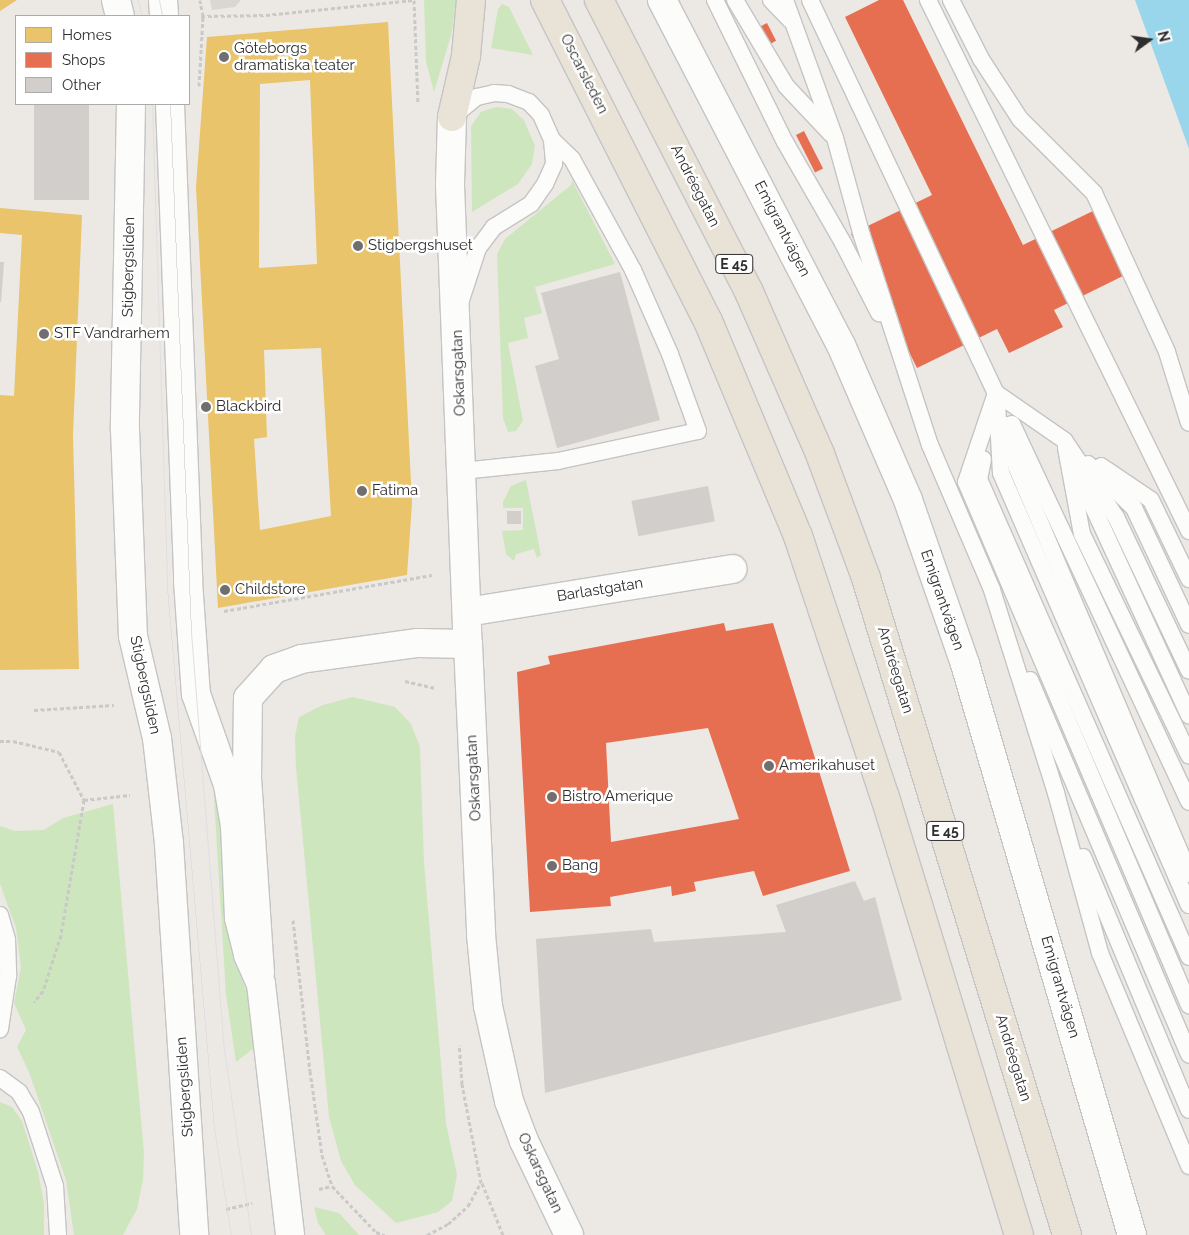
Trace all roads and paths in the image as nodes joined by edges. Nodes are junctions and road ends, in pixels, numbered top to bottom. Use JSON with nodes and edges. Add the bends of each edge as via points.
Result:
{"nodes":[{"id":1,"x":116,"y":0,"type":"edge"},
{"id":2,"x":163,"y":0,"type":"edge"},
{"id":3,"x":200,"y":0,"type":"edge"},
{"id":4,"x":412,"y":0,"type":"edge"},
{"id":5,"x":471,"y":0,"type":"edge"},
{"id":6,"x":545,"y":0,"type":"edge"},
{"id":7,"x":599,"y":0,"type":"edge"},
{"id":8,"x":662,"y":0,"type":"edge"},
{"id":9,"x":715,"y":0,"type":"edge"},
{"id":10,"x":735,"y":0,"type":"edge"},
{"id":11,"x":771,"y":0,"type":"edge"},
{"id":12,"x":786,"y":0,"type":"edge"},
{"id":13,"x":810,"y":0,"type":"edge"},
{"id":14,"x":928,"y":0,"type":"edge"},
{"id":15,"x":951,"y":0,"type":"edge"},
{"id":16,"x":120,"y":15,"type":"edge"},
{"id":17,"x":164,"y":15,"type":"edge"},
{"id":18,"x":211,"y":15,"type":"dead end"},
{"id":19,"x":203,"y":16,"type":"dead end"},
{"id":20,"x":797,"y":28,"type":"junction"},
{"id":21,"x":131,"y":105,"type":"edge"},
{"id":22,"x":170,"y":105,"type":"edge"},
{"id":23,"x":452,"y":117,"type":"junction"},
{"id":24,"x":835,"y":138,"type":"junction"},
{"id":25,"x":552,"y":140,"type":"junction"},
{"id":26,"x":457,"y":311,"type":"junction"},
{"id":27,"x":904,"y":365,"type":"junction"},
{"id":28,"x":996,"y":393,"type":"junction"},
{"id":29,"x":1189,"y":423,"type":"edge"},
{"id":30,"x":1064,"y":440,"type":"junction"},
{"id":31,"x":1025,"y":466,"type":"junction"},
{"id":32,"x":462,"y":471,"type":"junction"},
{"id":33,"x":972,"y":481,"type":"junction"},
{"id":34,"x":1189,"y":532,"type":"edge"},
{"id":35,"x":733,"y":569,"type":"dead end"},
{"id":36,"x":433,"y":575,"type":"dead end"},
{"id":37,"x":1189,"y":579,"type":"edge"},
{"id":38,"x":992,"y":590,"type":"junction"},
{"id":39,"x":221,"y":611,"type":"dead end"},
{"id":40,"x":467,"y":612,"type":"junction"},
{"id":41,"x":1189,"y":625,"type":"edge"},
{"id":42,"x":468,"y":644,"type":"junction"},
{"id":43,"x":1189,"y":671,"type":"edge"},
{"id":44,"x":401,"y":680,"type":"dead end"},
{"id":45,"x":436,"y":688,"type":"dead end"},
{"id":46,"x":117,"y":705,"type":"dead end"},
{"id":47,"x":34,"y":710,"type":"dead end"},
{"id":48,"x":1189,"y":716,"type":"edge"},
{"id":49,"x":0,"y":741,"type":"edge"},
{"id":50,"x":1189,"y":755,"type":"edge"},
{"id":51,"x":1056,"y":793,"type":"junction"},
{"id":52,"x":131,"y":795,"type":"dead end"},
{"id":53,"x":84,"y":800,"type":"junction"},
{"id":54,"x":1189,"y":802,"type":"edge"},
{"id":55,"x":1189,"y":874,"type":"edge"},
{"id":56,"x":1189,"y":905,"type":"edge"},
{"id":57,"x":293,"y":914,"type":"dead end"},
{"id":58,"x":0,"y":915,"type":"edge"},
{"id":59,"x":1189,"y":957,"type":"edge"},
{"id":60,"x":261,"y":984,"type":"junction"},
{"id":61,"x":1189,"y":1005,"type":"edge"},
{"id":62,"x":0,"y":1028,"type":"edge"},
{"id":63,"x":1189,"y":1055,"type":"edge"},
{"id":64,"x":0,"y":1078,"type":"edge"},
{"id":65,"x":1189,"y":1110,"type":"edge"},
{"id":66,"x":1189,"y":1166,"type":"edge"},
{"id":67,"x":482,"y":1183,"type":"dead end"},
{"id":68,"x":332,"y":1186,"type":"dead end"},
{"id":69,"x":563,"y":1233,"type":"edge"},
{"id":70,"x":58,"y":1235,"type":"edge"},
{"id":71,"x":194,"y":1235,"type":"edge"},
{"id":72,"x":290,"y":1235,"type":"edge"},
{"id":73,"x":503,"y":1235,"type":"edge"},
{"id":74,"x":1019,"y":1235,"type":"edge"},
{"id":75,"x":1067,"y":1235,"type":"edge"},
{"id":76,"x":1132,"y":1235,"type":"edge"}],
"edges":[{"from":1,"to":16,"type":"street"},
{"from":2,"to":17,"type":"street"},
{"from":3,"to":19,"type":"path"},
{"from":4,"to":18,"type":"path","via":[[266,15]]},
{"from":5,"to":23,"type":"highway","via":[[466,56]]},
{"from":6,"to":74,"type":"highway","name":"Oscarsleden","via":[[708,322],[798,536],[885,796]]},
{"from":7,"to":75,"type":"highway","name":"Andréegatan","number":"E 45","via":[[748,292],[820,454],[866,578]]},
{"from":8,"to":76,"type":"street","name":"Emigrantvägen","via":[[841,345],[908,500],[964,664]]},
{"from":9,"to":27,"type":"lane","via":[[785,142],[843,242]]},
{"from":10,"to":24,"type":"lane","via":[[786,86]]},
{"from":11,"to":20,"type":"lane"},
{"from":12,"to":20,"type":"lane"},
{"from":13,"to":28,"type":"lane"},
{"from":14,"to":34,"type":"lane"},
{"from":15,"to":29,"type":"lane","via":[[981,59],[1020,119],[1094,193],[1167,352]]},
{"from":20,"to":24,"type":"lane"},
{"from":21,"to":71,"type":"street","name":"Stigbergsliden","via":[[125,429],[133,636],[157,738],[169,844]]},
{"from":22,"to":60,"type":"street","via":[[186,532],[196,694],[228,785],[235,826],[239,918],[248,955]]},
{"from":23,"to":25,"type":"lane","name":"Oskarsgatan","via":[[477,97],[508,94],[529,102]]},
{"from":23,"to":26,"type":"street","name":"Oskarsgatan","via":[[450,185]]},
{"from":24,"to":27,"type":"lane","via":[[862,236]]},
{"from":25,"to":26,"type":"lane","name":"Oskarsgatan","via":[[554,164],[545,184],[530,204],[494,227],[478,248]]},
{"from":25,"to":32,"type":"lane","via":[[572,159],[634,270],[698,431],[558,460]]},
{"from":26,"to":32,"type":"street","name":"Oskarsgatan"},
{"from":27,"to":38,"type":"lane","via":[[930,445]]},
{"from":28,"to":30,"type":"lane"},
{"from":28,"to":31,"type":"lane"},
{"from":28,"to":33,"type":"lane"},
{"from":28,"to":56,"type":"lane","via":[[1001,473]]},
{"from":30,"to":37,"type":"lane","via":[[1150,500]]},
{"from":30,"to":41,"type":"lane","via":[[1134,508]]},
{"from":30,"to":43,"type":"lane","via":[[1116,517]]},
{"from":30,"to":48,"type":"lane","via":[[1099,525]]},
{"from":30,"to":50,"type":"lane","via":[[1082,534]]},
{"from":31,"to":54,"type":"lane"},
{"from":31,"to":55,"type":"lane"},
{"from":32,"to":40,"type":"street","name":"Oskarsgatan"},
{"from":33,"to":59,"type":"lane"},
{"from":33,"to":61,"type":"lane"},
{"from":35,"to":40,"type":"street","name":"Barlastgatan"},
{"from":36,"to":39,"type":"path"},
{"from":38,"to":51,"type":"lane"},
{"from":38,"to":63,"type":"lane"},
{"from":40,"to":42,"type":"street","name":"Oskarsgatan"},
{"from":42,"to":60,"type":"street","via":[[418,642],[301,659],[274,669],[248,698],[247,778]]},
{"from":42,"to":69,"type":"street","name":"Oskarsgatan","via":[[481,935],[488,1006],[509,1101]]},
{"from":44,"to":45,"type":"path"},
{"from":46,"to":47,"type":"path"},
{"from":49,"to":53,"type":"path","via":[[59,752]]},
{"from":51,"to":65,"type":"lane"},
{"from":51,"to":66,"type":"lane","via":[[1100,952]]},
{"from":52,"to":53,"type":"path"},
{"from":53,"to":62,"type":"path","via":[[61,935],[43,992],[19,1019]]},
{"from":57,"to":68,"type":"path","via":[[322,1155]]},
{"from":58,"to":62,"type":"lane","via":[[7,940],[8,976]]},
{"from":60,"to":72,"type":"street"},
{"from":64,"to":70,"type":"lane","via":[[19,1092],[31,1112],[55,1186]]},
{"from":67,"to":73,"type":"path"}]}
